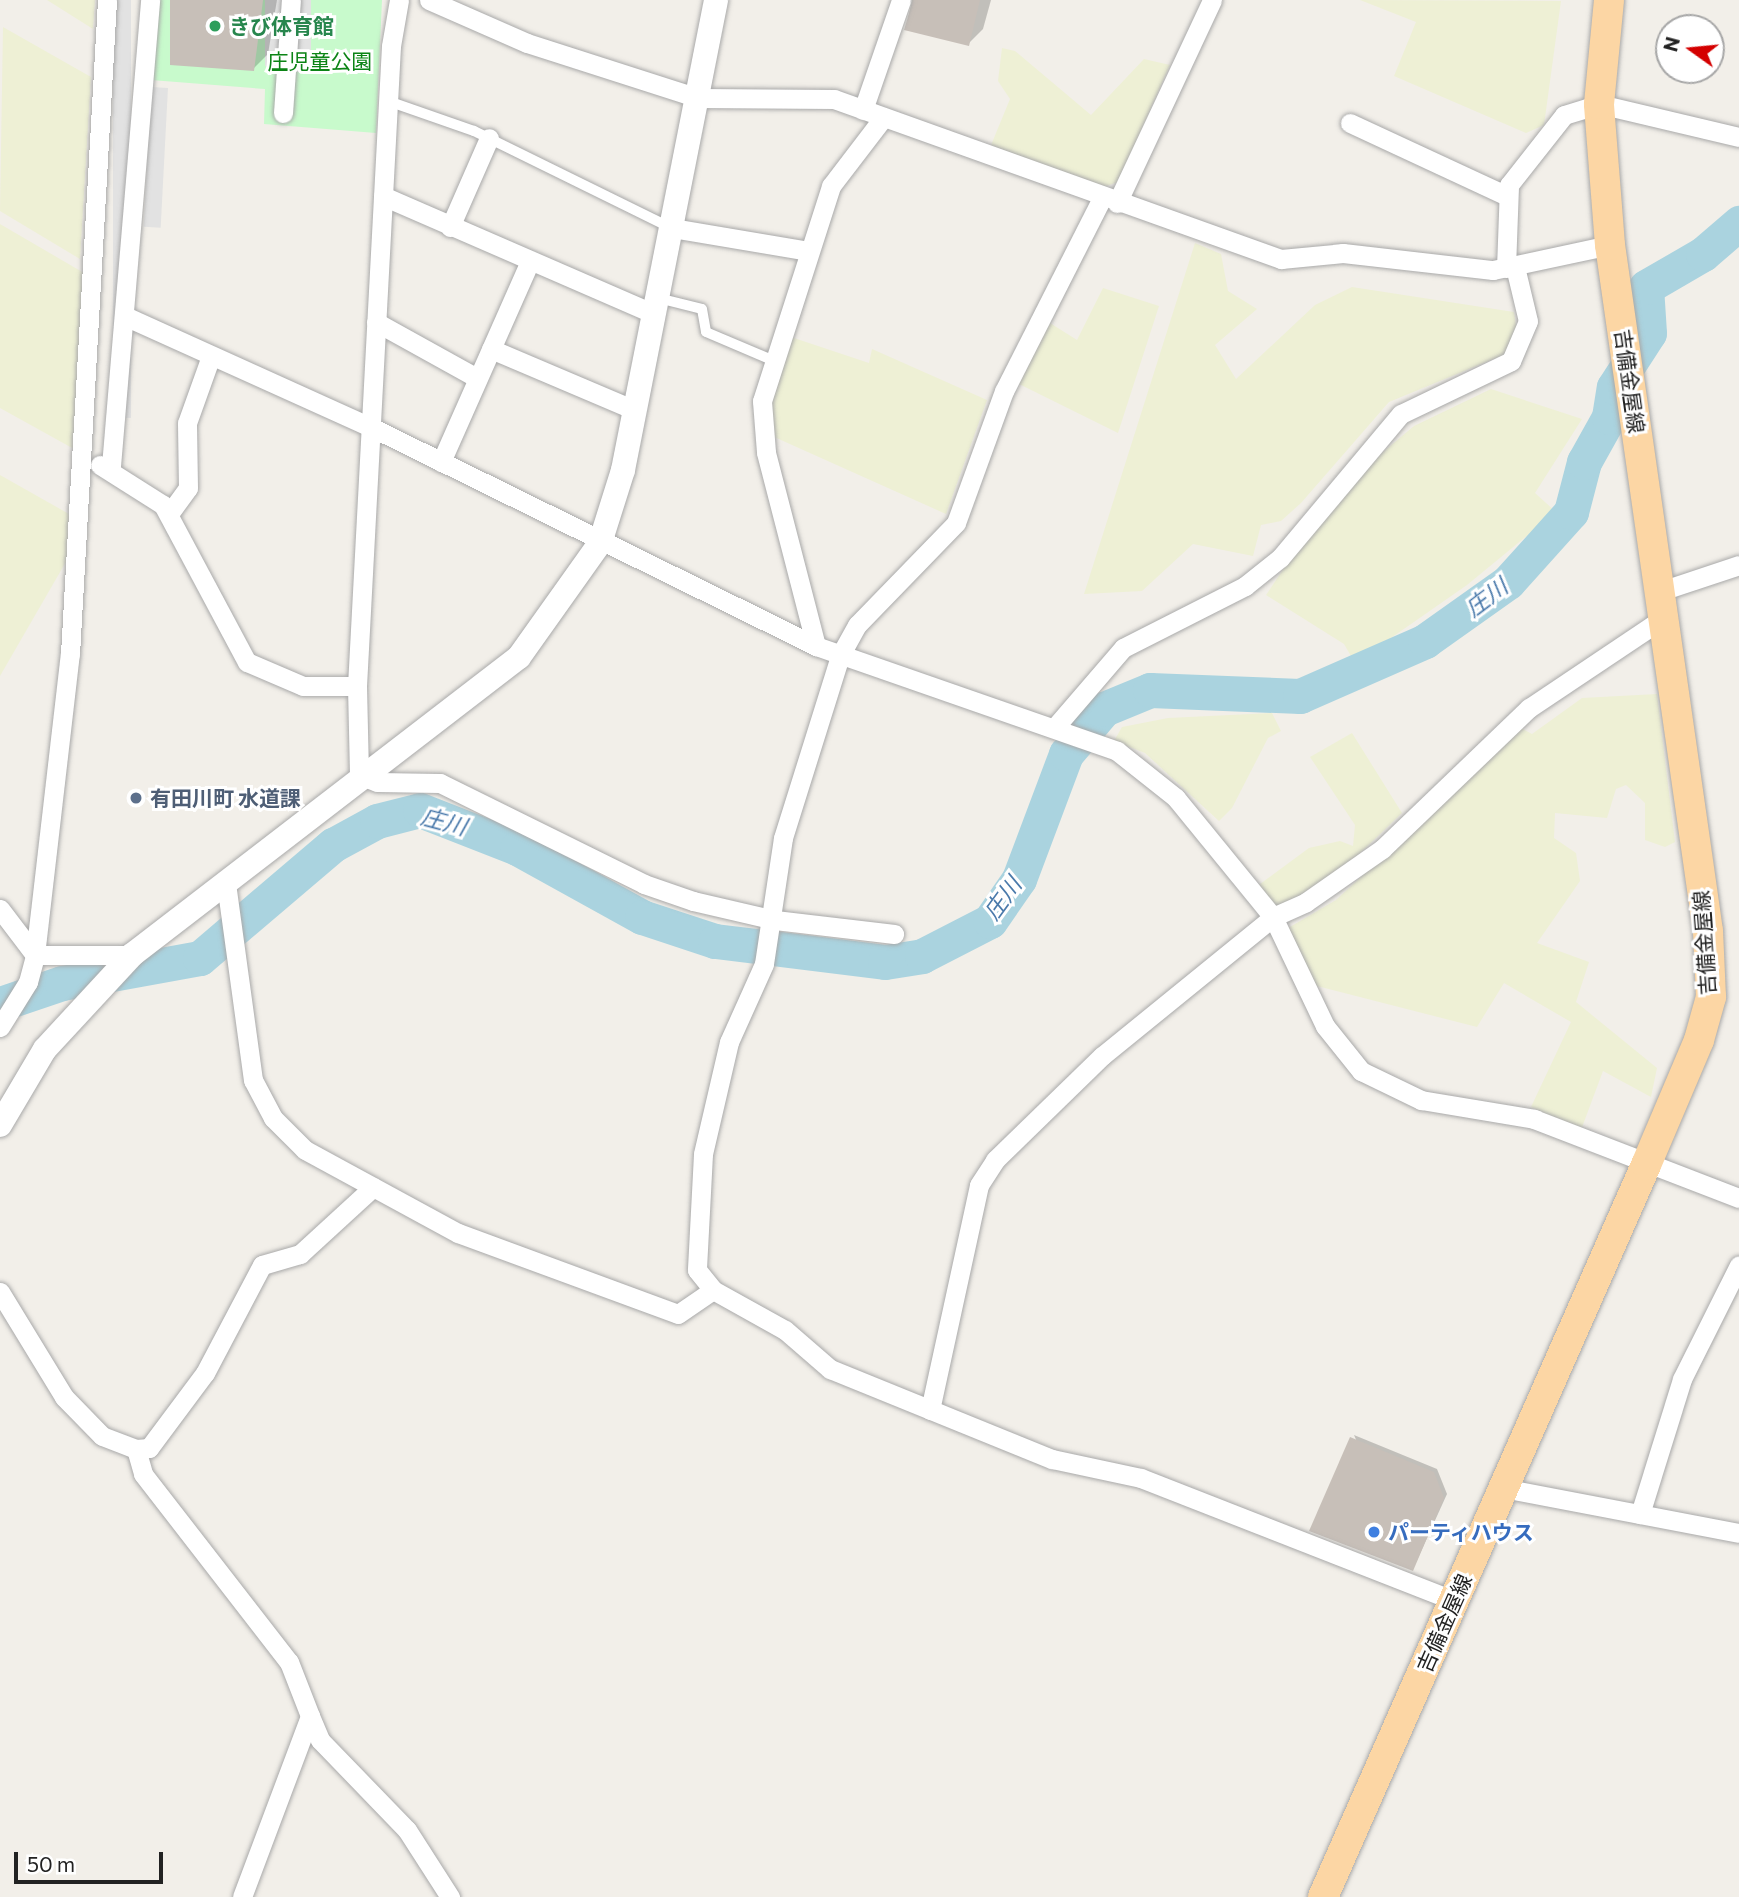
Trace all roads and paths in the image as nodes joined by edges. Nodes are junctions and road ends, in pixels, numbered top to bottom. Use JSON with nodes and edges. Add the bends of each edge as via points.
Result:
{"nodes":[{"id":1,"x":107,"y":0,"type":"edge"},
{"id":2,"x":150,"y":0,"type":"edge"},
{"id":3,"x":291,"y":0,"type":"edge"},
{"id":4,"x":399,"y":0,"type":"edge"},
{"id":5,"x":429,"y":0,"type":"edge"},
{"id":6,"x":716,"y":0,"type":"edge"},
{"id":7,"x":901,"y":0,"type":"edge"},
{"id":8,"x":1212,"y":0,"type":"edge"},
{"id":9,"x":1609,"y":0,"type":"edge"},
{"id":10,"x":698,"y":97,"type":"junction"},
{"id":11,"x":388,"y":101,"type":"junction"},
{"id":12,"x":1599,"y":104,"type":"junction"},
{"id":13,"x":863,"y":110,"type":"junction"},
{"id":14,"x":283,"y":113,"type":"dead end"},
{"id":15,"x":883,"y":118,"type":"junction"},
{"id":16,"x":1350,"y":123,"type":"dead end"},
{"id":17,"x":489,"y":138,"type":"junction"},
{"id":18,"x":1739,"y":138,"type":"edge"},
{"id":19,"x":383,"y":196,"type":"junction"},
{"id":20,"x":1507,"y":196,"type":"junction"},
{"id":21,"x":1110,"y":200,"type":"junction"},
{"id":22,"x":450,"y":227,"type":"junction"},
{"id":23,"x":672,"y":228,"type":"junction"},
{"id":24,"x":1610,"y":245,"type":"junction"},
{"id":25,"x":809,"y":251,"type":"junction"},
{"id":26,"x":529,"y":263,"type":"junction"},
{"id":27,"x":1511,"y":267,"type":"junction"},
{"id":28,"x":656,"y":306,"type":"junction"},
{"id":29,"x":127,"y":317,"type":"junction"},
{"id":30,"x":376,"y":322,"type":"junction"},
{"id":31,"x":491,"y":349,"type":"junction"},
{"id":32,"x":211,"y":356,"type":"junction"},
{"id":33,"x":772,"y":360,"type":"junction"},
{"id":34,"x":477,"y":377,"type":"junction"},
{"id":35,"x":635,"y":410,"type":"junction"},
{"id":36,"x":372,"y":427,"type":"junction"},
{"id":37,"x":441,"y":462,"type":"junction"},
{"id":38,"x":84,"y":463,"type":"junction"},
{"id":39,"x":111,"y":466,"type":"junction"},
{"id":40,"x":169,"y":514,"type":"junction"},
{"id":41,"x":600,"y":543,"type":"junction"},
{"id":42,"x":1739,"y":565,"type":"edge"},
{"id":43,"x":1663,"y":604,"type":"junction"},
{"id":44,"x":816,"y":646,"type":"junction"},
{"id":45,"x":840,"y":656,"type":"junction"},
{"id":46,"x":357,"y":686,"type":"junction"},
{"id":47,"x":1056,"y":726,"type":"junction"},
{"id":48,"x":359,"y":775,"type":"junction"},
{"id":49,"x":226,"y":883,"type":"junction"},
{"id":50,"x":0,"y":909,"type":"edge"},
{"id":51,"x":1273,"y":917,"type":"junction"},
{"id":52,"x":775,"y":920,"type":"junction"},
{"id":53,"x":894,"y":934,"type":"dead end"},
{"id":54,"x":35,"y":955,"type":"junction"},
{"id":55,"x":132,"y":955,"type":"junction"},
{"id":56,"x":0,"y":1027,"type":"edge"},
{"id":57,"x":0,"y":1125,"type":"edge"},
{"id":58,"x":1646,"y":1165,"type":"junction"},
{"id":59,"x":373,"y":1187,"type":"junction"},
{"id":60,"x":1739,"y":1199,"type":"edge"},
{"id":61,"x":1739,"y":1265,"type":"edge"},
{"id":62,"x":713,"y":1290,"type":"junction"},
{"id":63,"x":0,"y":1292,"type":"edge"},
{"id":64,"x":930,"y":1410,"type":"junction"},
{"id":65,"x":136,"y":1449,"type":"junction"},
{"id":66,"x":1503,"y":1488,"type":"junction"},
{"id":67,"x":1640,"y":1514,"type":"junction"},
{"id":68,"x":1739,"y":1533,"type":"edge"},
{"id":69,"x":1453,"y":1600,"type":"junction"},
{"id":70,"x":310,"y":1716,"type":"junction"},
{"id":71,"x":242,"y":1897,"type":"edge"},
{"id":72,"x":450,"y":1897,"type":"edge"},
{"id":73,"x":1323,"y":1897,"type":"edge"}],
"edges":[{"from":1,"to":38,"type":"street"},
{"from":2,"to":29,"type":"street"},
{"from":3,"to":14,"type":"street"},
{"from":4,"to":11,"type":"street"},
{"from":5,"to":10,"type":"street","via":[[527,43]]},
{"from":6,"to":10,"type":"street"},
{"from":7,"to":13,"type":"street"},
{"from":8,"to":21,"type":"street"},
{"from":9,"to":12,"type":"main road","name":"吉備金屋線"},
{"from":10,"to":13,"type":"street","via":[[814,96]]},
{"from":10,"to":23,"type":"street"},
{"from":11,"to":17,"type":"lane"},
{"from":11,"to":19,"type":"street"},
{"from":12,"to":18,"type":"street"},
{"from":12,"to":20,"type":"street","via":[[1554,124],[1515,172]]},
{"from":12,"to":24,"type":"main road","name":"吉備金屋線"},
{"from":13,"to":15,"type":"street"},
{"from":15,"to":21,"type":"street"},
{"from":15,"to":25,"type":"street","via":[[831,186]]},
{"from":16,"to":20,"type":"street"},
{"from":17,"to":22,"type":"street"},
{"from":17,"to":23,"type":"lane"},
{"from":19,"to":22,"type":"street"},
{"from":19,"to":30,"type":"street"},
{"from":20,"to":27,"type":"street"},
{"from":21,"to":27,"type":"street","via":[[1280,259],[1343,253],[1473,270]]},
{"from":21,"to":45,"type":"street","via":[[1004,391],[956,523],[857,625]]},
{"from":22,"to":26,"type":"street"},
{"from":23,"to":25,"type":"street"},
{"from":23,"to":28,"type":"street"},
{"from":24,"to":27,"type":"street"},
{"from":24,"to":43,"type":"main road","name":"吉備金屋線"},
{"from":25,"to":33,"type":"street"},
{"from":26,"to":28,"type":"street"},
{"from":26,"to":31,"type":"street"},
{"from":27,"to":47,"type":"street","via":[[1528,321],[1511,361],[1401,414],[1272,565],[1245,586],[1123,648]]},
{"from":28,"to":33,"type":"lane","via":[[702,309],[706,332]]},
{"from":28,"to":35,"type":"street"},
{"from":29,"to":32,"type":"street"},
{"from":29,"to":39,"type":"street"},
{"from":30,"to":34,"type":"street"},
{"from":30,"to":36,"type":"street"},
{"from":31,"to":34,"type":"street"},
{"from":31,"to":35,"type":"street"},
{"from":32,"to":36,"type":"street"},
{"from":32,"to":40,"type":"street","via":[[187,423],[187,488]]},
{"from":33,"to":44,"type":"street","via":[[762,431]]},
{"from":34,"to":37,"type":"street"},
{"from":35,"to":41,"type":"street"},
{"from":36,"to":37,"type":"street"},
{"from":36,"to":46,"type":"street"},
{"from":37,"to":41,"type":"street"},
{"from":38,"to":39,"type":"street"},
{"from":38,"to":54,"type":"street","via":[[70,654]]},
{"from":39,"to":40,"type":"street"},
{"from":40,"to":46,"type":"street","via":[[247,662],[303,686]]},
{"from":41,"to":44,"type":"street"},
{"from":41,"to":48,"type":"street","via":[[519,657]]},
{"from":42,"to":43,"type":"street"},
{"from":43,"to":51,"type":"street","via":[[1529,708],[1382,849],[1306,902]]},
{"from":43,"to":58,"type":"main road","name":"吉備金屋線","via":[[1708,931],[1711,997],[1699,1040]]},
{"from":44,"to":45,"type":"street"},
{"from":45,"to":47,"type":"street"},
{"from":45,"to":52,"type":"street","via":[[783,838]]},
{"from":46,"to":48,"type":"street"},
{"from":47,"to":51,"type":"street","via":[[1147,770]]},
{"from":48,"to":49,"type":"street"},
{"from":48,"to":52,"type":"street","via":[[377,782],[440,783],[644,884]]},
{"from":49,"to":55,"type":"street"},
{"from":49,"to":59,"type":"street","via":[[253,1080],[273,1118],[305,1150]]},
{"from":50,"to":54,"type":"street"},
{"from":51,"to":58,"type":"street","via":[[1325,1026],[1361,1071],[1421,1100],[1534,1119]]},
{"from":51,"to":64,"type":"street","via":[[1102,1056],[995,1160],[979,1185]]},
{"from":52,"to":53,"type":"street"},
{"from":52,"to":62,"type":"street","via":[[764,964],[729,1042],[703,1154],[694,1234],[697,1270]]},
{"from":54,"to":55,"type":"street"},
{"from":54,"to":56,"type":"street","via":[[28,982]]},
{"from":55,"to":57,"type":"street","via":[[45,1049]]},
{"from":58,"to":60,"type":"street"},
{"from":58,"to":66,"type":"main road","name":"吉備金屋線"},
{"from":59,"to":62,"type":"street","via":[[458,1233],[678,1314]]},
{"from":59,"to":65,"type":"street","via":[[300,1254],[262,1265],[205,1373],[149,1448]]},
{"from":61,"to":67,"type":"street","via":[[1682,1379]]},
{"from":62,"to":64,"type":"street","via":[[785,1330],[830,1369]]},
{"from":63,"to":65,"type":"street","via":[[65,1397],[102,1436]]},
{"from":64,"to":69,"type":"street","via":[[1052,1459],[1141,1478]]},
{"from":65,"to":70,"type":"street","via":[[143,1474],[289,1662]]},
{"from":66,"to":67,"type":"street"},
{"from":66,"to":69,"type":"main road","name":"吉備金屋線"},
{"from":67,"to":68,"type":"street"},
{"from":69,"to":73,"type":"main road","name":"吉備金屋線"},
{"from":70,"to":71,"type":"street"},
{"from":70,"to":72,"type":"street","via":[[320,1740],[407,1830]]}]}
